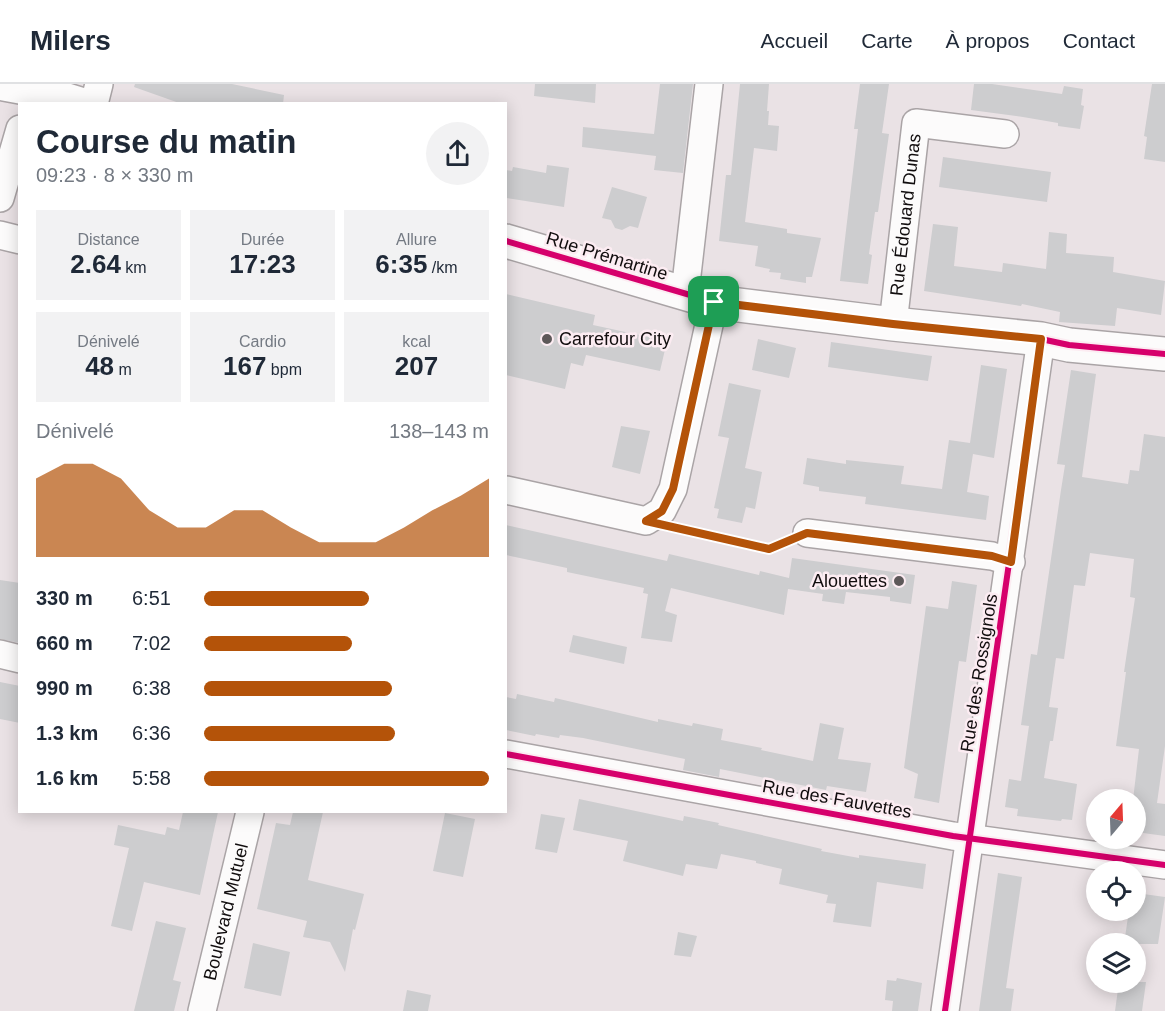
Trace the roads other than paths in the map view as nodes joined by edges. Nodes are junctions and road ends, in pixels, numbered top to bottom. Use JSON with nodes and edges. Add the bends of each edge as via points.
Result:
{"nodes":[{"id":1,"x":99,"y":84,"type":"edge"},
{"id":2,"x":709,"y":84,"type":"edge"},
{"id":3,"x":21,"y":92,"type":"edge"},
{"id":4,"x":70,"y":102,"type":"edge"},
{"id":5,"x":94,"y":102,"type":"edge"},
{"id":6,"x":1005,"y":134,"type":"dead end"},
{"id":7,"x":18,"y":136,"type":"edge"},
{"id":8,"x":0,"y":198,"type":"edge"},
{"id":9,"x":0,"y":234,"type":"edge"},
{"id":10,"x":18,"y":239,"type":"edge"},
{"id":11,"x":507,"y":241,"type":"edge"},
{"id":12,"x":682,"y":294,"type":"junction"},
{"id":13,"x":714,"y":302,"type":"junction"},
{"id":14,"x":893,"y":324,"type":"junction"},
{"id":15,"x":1041,"y":339,"type":"junction"},
{"id":16,"x":1165,"y":354,"type":"edge"},
{"id":17,"x":507,"y":490,"type":"edge"},
{"id":18,"x":807,"y":533,"type":"road end"},
{"id":19,"x":1011,"y":562,"type":"junction"},
{"id":20,"x":0,"y":654,"type":"edge"},
{"id":21,"x":18,"y":658,"type":"edge"},
{"id":22,"x":507,"y":754,"type":"edge"},
{"id":23,"x":250,"y":813,"type":"edge"},
{"id":24,"x":969,"y":838,"type":"junction"},
{"id":25,"x":1165,"y":865,"type":"edge"},
{"id":26,"x":202,"y":1011,"type":"edge"},
{"id":27,"x":945,"y":1011,"type":"edge"}],
"edges":[{"from":1,"to":5,"type":"street"},
{"from":2,"to":12,"type":"street"},
{"from":3,"to":4,"type":"street"},
{"from":6,"to":14,"type":"street","name":"Rue Édouard Dunas","via":[[916,123]]},
{"from":7,"to":8,"type":"street"},
{"from":9,"to":10,"type":"street"},
{"from":11,"to":12,"type":"street","name":"Rue Prémartine"},
{"from":12,"to":13,"type":"street","name":"Rue Prémartine"},
{"from":13,"to":14,"type":"street","name":"Rue Prémartine"},
{"from":13,"to":17,"type":"street","via":[[673,489],[662,511],[646,521]]},
{"from":14,"to":15,"type":"street","name":"Rue Prémartine"},
{"from":15,"to":16,"type":"street","name":"Rue Prémartine"},
{"from":15,"to":19,"type":"street","name":"Rue des Rossignols"},
{"from":18,"to":19,"type":"street","via":[[992,556]]},
{"from":19,"to":24,"type":"street","name":"Rue des Rossignols"},
{"from":20,"to":21,"type":"street"},
{"from":22,"to":24,"type":"street","name":"Rue des Fauvettes"},
{"from":23,"to":26,"type":"street","name":"Boulevard Mutuel"},
{"from":24,"to":25,"type":"street","name":"Rue des Fauvettes"},
{"from":24,"to":27,"type":"street","name":"Rue des Rossignols"}]}
